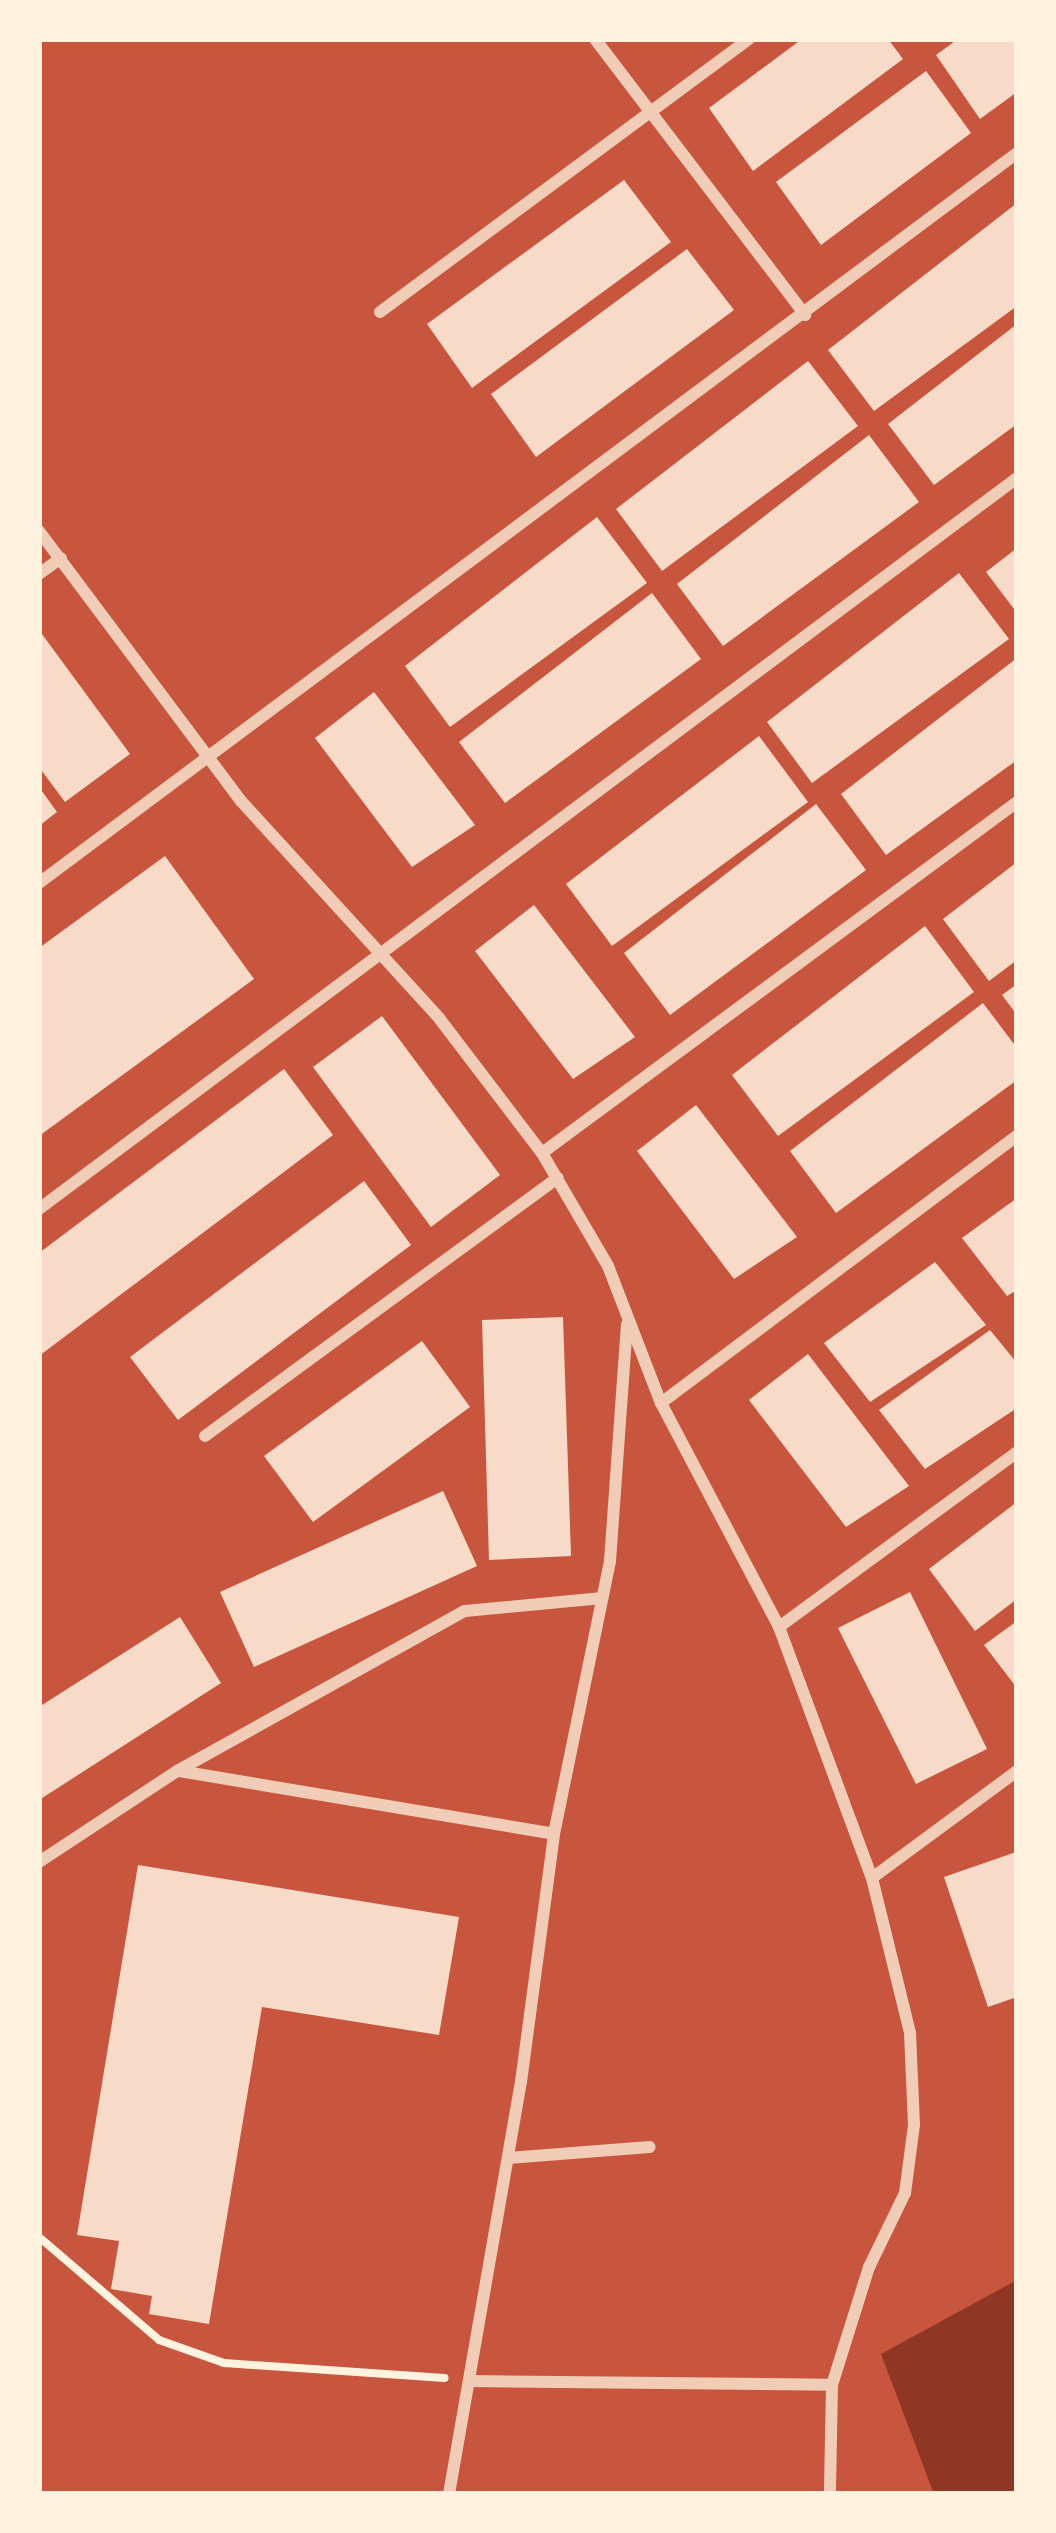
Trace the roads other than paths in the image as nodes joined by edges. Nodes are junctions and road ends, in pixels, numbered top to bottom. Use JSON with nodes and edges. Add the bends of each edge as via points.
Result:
{"nodes":[{"id":1,"x":595,"y":39,"type":"edge"},
{"id":2,"x":749,"y":39,"type":"edge"},
{"id":3,"x":651,"y":112,"type":"junction"},
{"id":4,"x":1017,"y":153,"type":"edge"},
{"id":5,"x":380,"y":312,"type":"dead end"},
{"id":6,"x":805,"y":315,"type":"junction"},
{"id":7,"x":1017,"y":478,"type":"edge"},
{"id":8,"x":39,"y":531,"type":"edge"},
{"id":9,"x":61,"y":558,"type":"junction"},
{"id":10,"x":39,"y":574,"type":"edge"},
{"id":11,"x":207,"y":757,"type":"junction"},
{"id":12,"x":1017,"y":802,"type":"edge"},
{"id":13,"x":39,"y":883,"type":"edge"},
{"id":14,"x":379,"y":952,"type":"junction"},
{"id":15,"x":1017,"y":1136,"type":"edge"},
{"id":16,"x":542,"y":1153,"type":"junction"},
{"id":17,"x":558,"y":1178,"type":"junction"},
{"id":18,"x":39,"y":1209,"type":"edge"},
{"id":19,"x":628,"y":1318,"type":"junction"},
{"id":20,"x":661,"y":1403,"type":"junction"},
{"id":21,"x":205,"y":1436,"type":"dead end"},
{"id":22,"x":1017,"y":1452,"type":"edge"},
{"id":23,"x":602,"y":1598,"type":"junction"},
{"id":24,"x":779,"y":1627,"type":"junction"},
{"id":25,"x":177,"y":1771,"type":"junction"},
{"id":26,"x":1017,"y":1771,"type":"edge"},
{"id":27,"x":554,"y":1834,"type":"junction"},
{"id":28,"x":39,"y":1862,"type":"edge"},
{"id":29,"x":872,"y":1878,"type":"junction"},
{"id":30,"x":650,"y":2147,"type":"dead end"},
{"id":31,"x":508,"y":2158,"type":"junction"},
{"id":32,"x":469,"y":2381,"type":"junction"},
{"id":33,"x":832,"y":2385,"type":"junction"},
{"id":34,"x":449,"y":2494,"type":"edge"},
{"id":35,"x":830,"y":2494,"type":"edge"}],
"edges":[{"from":1,"to":3,"type":"street"},
{"from":2,"to":3,"type":"street"},
{"from":3,"to":5,"type":"street"},
{"from":3,"to":6,"type":"street"},
{"from":4,"to":6,"type":"street"},
{"from":6,"to":11,"type":"street"},
{"from":7,"to":14,"type":"street"},
{"from":8,"to":9,"type":"street"},
{"from":9,"to":10,"type":"street"},
{"from":9,"to":11,"type":"street"},
{"from":11,"to":13,"type":"street"},
{"from":11,"to":14,"type":"street"},
{"from":12,"to":16,"type":"street"},
{"from":14,"to":16,"type":"street"},
{"from":14,"to":18,"type":"street"},
{"from":15,"to":20,"type":"street"},
{"from":16,"to":17,"type":"street"},
{"from":17,"to":19,"type":"street"},
{"from":17,"to":21,"type":"street"},
{"from":19,"to":20,"type":"street"},
{"from":19,"to":23,"type":"street"},
{"from":20,"to":24,"type":"street"},
{"from":22,"to":24,"type":"street"},
{"from":23,"to":25,"type":"street","via":[[465,1611]]},
{"from":23,"to":27,"type":"street"},
{"from":24,"to":29,"type":"street"},
{"from":25,"to":27,"type":"street"},
{"from":25,"to":28,"type":"street"},
{"from":26,"to":29,"type":"street"},
{"from":27,"to":31,"type":"street"},
{"from":29,"to":33,"type":"street","via":[[910,2033],[914,2125],[905,2193],[869,2267]]},
{"from":30,"to":31,"type":"street"},
{"from":31,"to":32,"type":"street"},
{"from":32,"to":33,"type":"street"},
{"from":32,"to":34,"type":"street"},
{"from":33,"to":35,"type":"street"}]}
